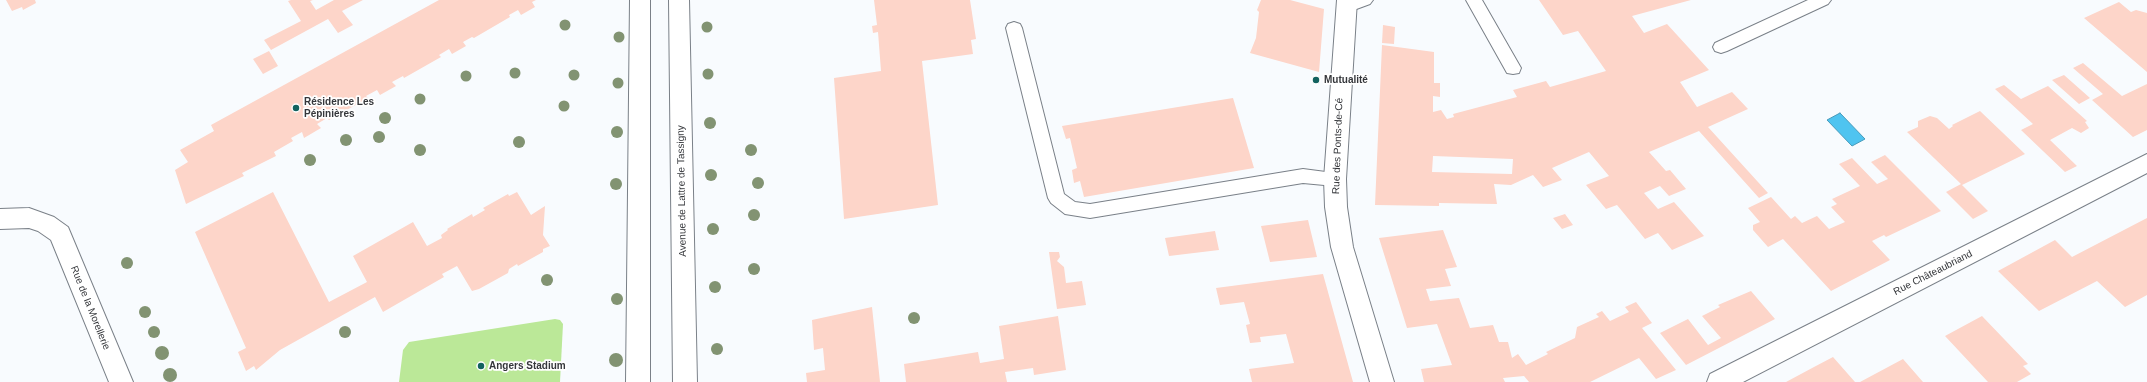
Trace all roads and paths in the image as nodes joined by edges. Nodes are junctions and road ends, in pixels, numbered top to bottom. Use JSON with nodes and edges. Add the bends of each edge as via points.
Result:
{"nodes":[{"id":1,"x":640,"y":0,"type":"edge"},
{"id":2,"x":679,"y":0,"type":"edge"},
{"id":3,"x":1474,"y":0,"type":"edge"},
{"id":4,"x":1823,"y":0,"type":"edge"},
{"id":5,"x":1353,"y":2,"type":"edge"},
{"id":6,"x":1014,"y":28,"type":"dead end"},
{"id":7,"x":1721,"y":47,"type":"dead end"},
{"id":8,"x":1514,"y":68,"type":"dead end"},
{"id":9,"x":2147,"y":163,"type":"edge"},
{"id":10,"x":1336,"y":179,"type":"junction"},
{"id":11,"x":0,"y":219,"type":"edge"},
{"id":12,"x":120,"y":382,"type":"edge"},
{"id":13,"x":638,"y":382,"type":"edge"},
{"id":14,"x":685,"y":382,"type":"edge"},
{"id":15,"x":1382,"y":382,"type":"edge"},
{"id":16,"x":1719,"y":382,"type":"edge"}],
"edges":[{"from":1,"to":13,"type":"street"},
{"from":2,"to":14,"type":"street","name":"Avenue de Lattre de Tassigny"},
{"from":3,"to":8,"type":"lane"},
{"from":4,"to":7,"type":"lane"},
{"from":5,"to":10,"type":"street","name":"Rue des Ponts-de-Cé"},
{"from":6,"to":10,"type":"lane","via":[[1057,198],[1071,209],[1090,211],[1303,176]]},
{"from":9,"to":16,"type":"street","name":"Rue Châteaubriand"},
{"from":10,"to":15,"type":"street","name":"Rue des Ponts-de-Cé","via":[[1336,207],[1342,247]]},
{"from":11,"to":12,"type":"street","name":"Rue de la Morellerie","via":[[29,218],[46,224],[60,234]]}]}
